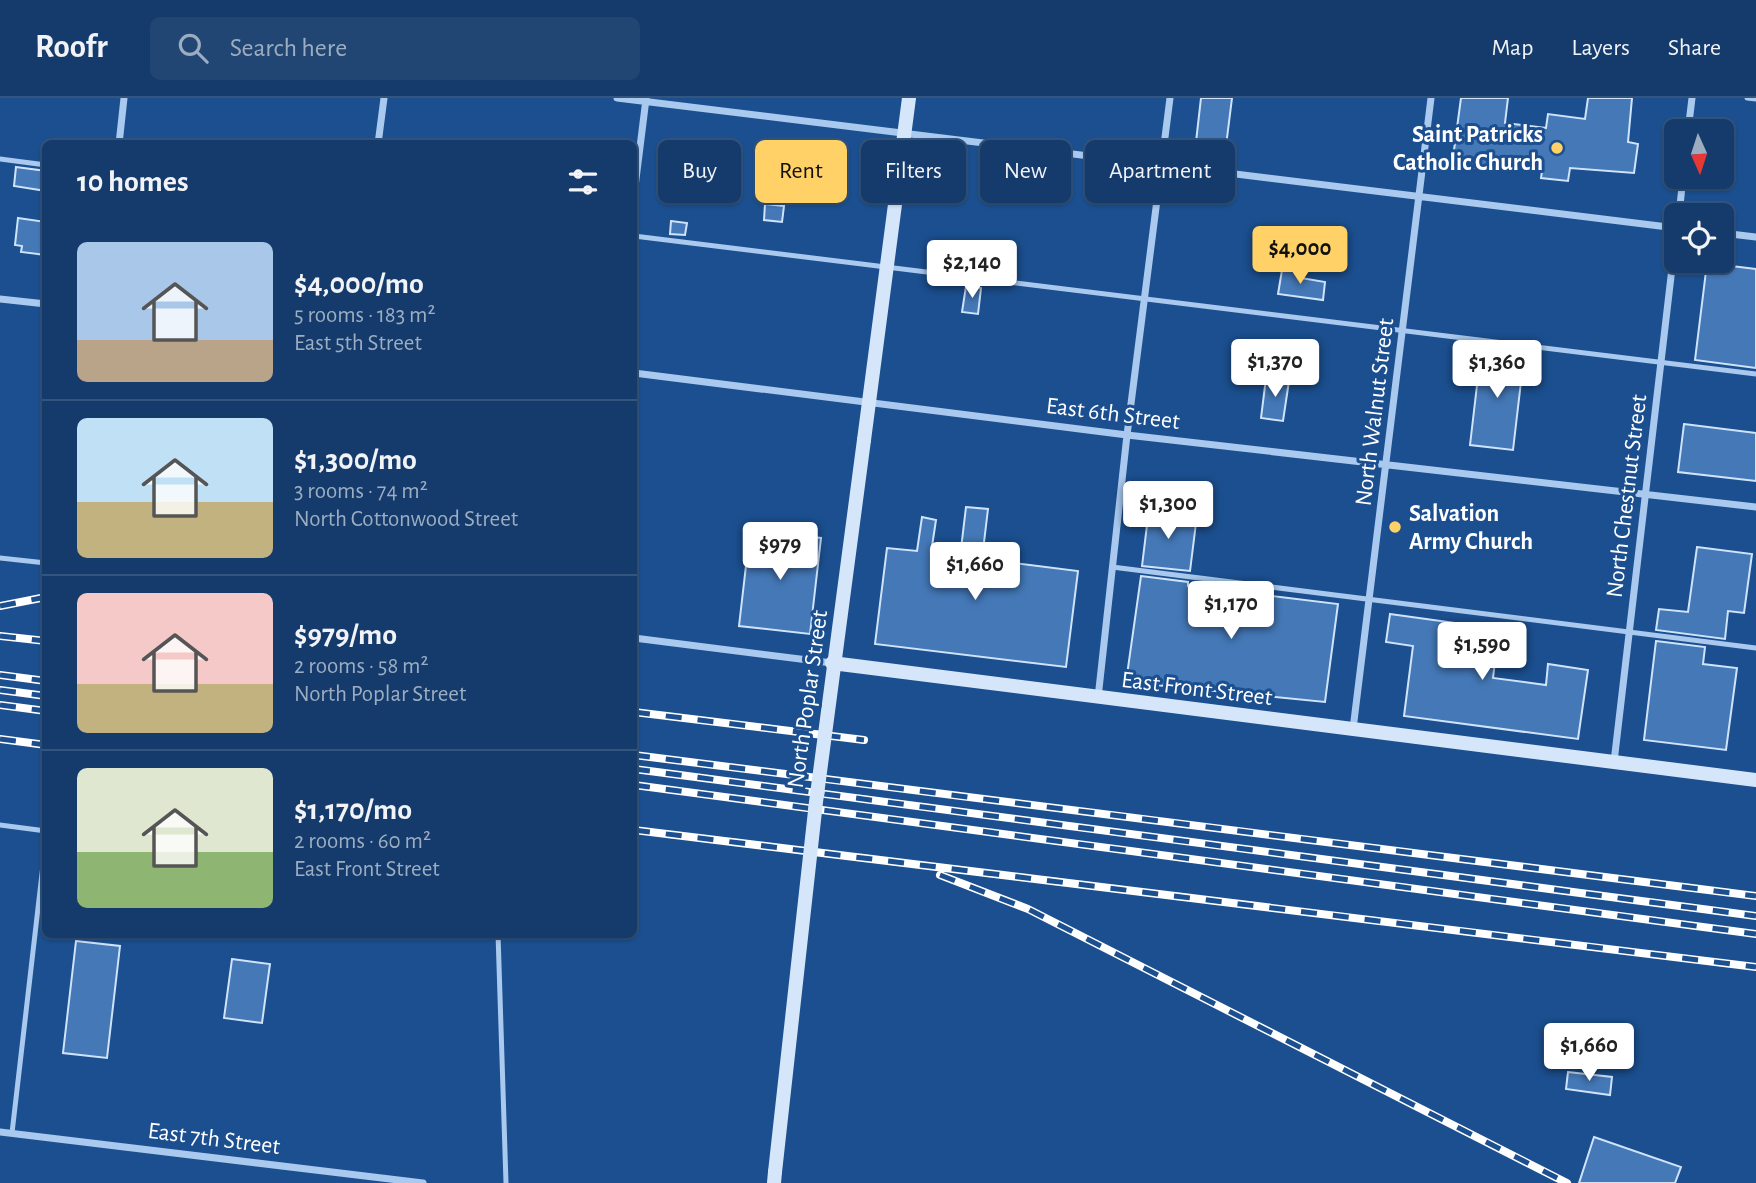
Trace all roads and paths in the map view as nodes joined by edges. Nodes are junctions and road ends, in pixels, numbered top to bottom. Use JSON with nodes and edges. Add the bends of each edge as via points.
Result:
{"nodes":[{"id":1,"x":124,"y":98,"type":"edge"},
{"id":2,"x":383,"y":98,"type":"edge"},
{"id":3,"x":617,"y":98,"type":"edge"},
{"id":4,"x":909,"y":98,"type":"edge"},
{"id":5,"x":1170,"y":98,"type":"edge"},
{"id":6,"x":1431,"y":98,"type":"edge"},
{"id":7,"x":1692,"y":98,"type":"edge"},
{"id":8,"x":1747,"y":98,"type":"edge"},
{"id":9,"x":1756,"y":99,"type":"edge"},
{"id":10,"x":645,"y":100,"type":"edge"},
{"id":11,"x":1689,"y":119,"type":"edge"},
{"id":12,"x":905,"y":132,"type":"junction"},
{"id":13,"x":119,"y":140,"type":"edge"},
{"id":14,"x":378,"y":140,"type":"edge"},
{"id":15,"x":1165,"y":140,"type":"edge"},
{"id":16,"x":1085,"y":154,"type":"edge"},
{"id":17,"x":0,"y":159,"type":"edge"},
{"id":18,"x":42,"y":164,"type":"edge"},
{"id":19,"x":637,"y":169,"type":"edge"},
{"id":20,"x":1235,"y":173,"type":"edge"},
{"id":21,"x":1419,"y":196,"type":"junction"},
{"id":22,"x":1157,"y":203,"type":"edge"},
{"id":23,"x":1664,"y":227,"type":"edge"},
{"id":24,"x":1734,"y":234,"type":"edge"},
{"id":25,"x":637,"y":236,"type":"edge"},
{"id":26,"x":1756,"y":237,"type":"edge"},
{"id":27,"x":888,"y":267,"type":"junction"},
{"id":28,"x":1671,"y":273,"type":"edge"},
{"id":29,"x":0,"y":299,"type":"edge"},
{"id":30,"x":1145,"y":299,"type":"junction"},
{"id":31,"x":42,"y":304,"type":"edge"},
{"id":32,"x":1404,"y":328,"type":"junction"},
{"id":33,"x":1661,"y":361,"type":"junction"},
{"id":34,"x":637,"y":373,"type":"edge"},
{"id":35,"x":1756,"y":374,"type":"edge"},
{"id":36,"x":869,"y":402,"type":"junction"},
{"id":37,"x":1126,"y":435,"type":"junction"},
{"id":38,"x":1388,"y":464,"type":"junction"},
{"id":39,"x":1646,"y":493,"type":"junction"},
{"id":40,"x":1756,"y":507,"type":"edge"},
{"id":41,"x":0,"y":558,"type":"edge"},
{"id":42,"x":42,"y":563,"type":"edge"},
{"id":43,"x":1112,"y":567,"type":"junction"},
{"id":44,"x":1370,"y":597,"type":"junction"},
{"id":45,"x":1630,"y":632,"type":"junction"},
{"id":46,"x":637,"y":638,"type":"edge"},
{"id":47,"x":1756,"y":648,"type":"edge"},
{"id":48,"x":832,"y":663,"type":"joint"},
{"id":49,"x":1098,"y":699,"type":"junction"},
{"id":50,"x":1353,"y":731,"type":"junction"},
{"id":51,"x":1614,"y":763,"type":"junction"},
{"id":52,"x":1756,"y":780,"type":"edge"},
{"id":53,"x":0,"y":825,"type":"edge"},
{"id":54,"x":42,"y":830,"type":"edge"},
{"id":55,"x":42,"y":874,"type":"edge"},
{"id":56,"x":498,"y":938,"type":"edge"},
{"id":57,"x":0,"y":1132,"type":"edge"},
{"id":58,"x":12,"y":1133,"type":"junction"},
{"id":59,"x":775,"y":1178,"type":"edge"},
{"id":60,"x":423,"y":1183,"type":"edge"},
{"id":61,"x":506,"y":1183,"type":"edge"}],
"edges":[{"from":1,"to":13,"type":"street"},
{"from":2,"to":14,"type":"street"},
{"from":3,"to":10,"type":"street"},
{"from":4,"to":12,"type":"main road","name":"North Poplar Street"},
{"from":5,"to":15,"type":"street"},
{"from":6,"to":21,"type":"street","name":"North Walnut Street"},
{"from":7,"to":11,"type":"street"},
{"from":8,"to":9,"type":"lane"},
{"from":10,"to":12,"type":"street"},
{"from":10,"to":19,"type":"street"},
{"from":12,"to":16,"type":"street"},
{"from":12,"to":27,"type":"main road","name":"North Poplar Street"},
{"from":17,"to":18,"type":"lane"},
{"from":20,"to":21,"type":"street"},
{"from":21,"to":23,"type":"street"},
{"from":21,"to":32,"type":"street","name":"North Walnut Street"},
{"from":22,"to":30,"type":"street"},
{"from":24,"to":26,"type":"street"},
{"from":25,"to":27,"type":"lane"},
{"from":27,"to":30,"type":"lane"},
{"from":27,"to":36,"type":"main road","name":"North Poplar Street"},
{"from":28,"to":33,"type":"street","name":"North Chestnut Street"},
{"from":29,"to":31,"type":"street"},
{"from":30,"to":32,"type":"lane"},
{"from":30,"to":37,"type":"street"},
{"from":32,"to":33,"type":"lane"},
{"from":32,"to":38,"type":"street","name":"North Walnut Street"},
{"from":33,"to":35,"type":"lane"},
{"from":33,"to":39,"type":"street","name":"North Chestnut Street"},
{"from":34,"to":36,"type":"street","name":"East 6th Street"},
{"from":36,"to":37,"type":"street","name":"East 6th Street"},
{"from":36,"to":59,"type":"main road","name":"North Poplar Street","bridge":true,"via":[[816,802]]},
{"from":37,"to":38,"type":"street","name":"East 6th Street"},
{"from":37,"to":43,"type":"street"},
{"from":38,"to":39,"type":"street","name":"East 6th Street"},
{"from":38,"to":44,"type":"street","name":"North Walnut Street"},
{"from":39,"to":40,"type":"street","name":"East 6th Street"},
{"from":39,"to":45,"type":"street","name":"North Chestnut Street"},
{"from":41,"to":42,"type":"lane"},
{"from":43,"to":44,"type":"lane"},
{"from":43,"to":49,"type":"street"},
{"from":44,"to":45,"type":"lane"},
{"from":44,"to":50,"type":"street","name":"North Walnut Street"},
{"from":45,"to":47,"type":"lane"},
{"from":45,"to":51,"type":"street","name":"North Chestnut Street"},
{"from":46,"to":48,"type":"street","name":"East Front Street"},
{"from":48,"to":49,"type":"main road","name":"East Front Street"},
{"from":49,"to":50,"type":"main road","name":"East Front Street"},
{"from":50,"to":51,"type":"main road","name":"East Front Street"},
{"from":51,"to":52,"type":"main road","name":"East Front Street"},
{"from":53,"to":54,"type":"lane"},
{"from":55,"to":58,"type":"lane"},
{"from":56,"to":61,"type":"lane"},
{"from":57,"to":58,"type":"street","name":"East 7th Street"},
{"from":58,"to":60,"type":"street","name":"East 7th Street"}]}
